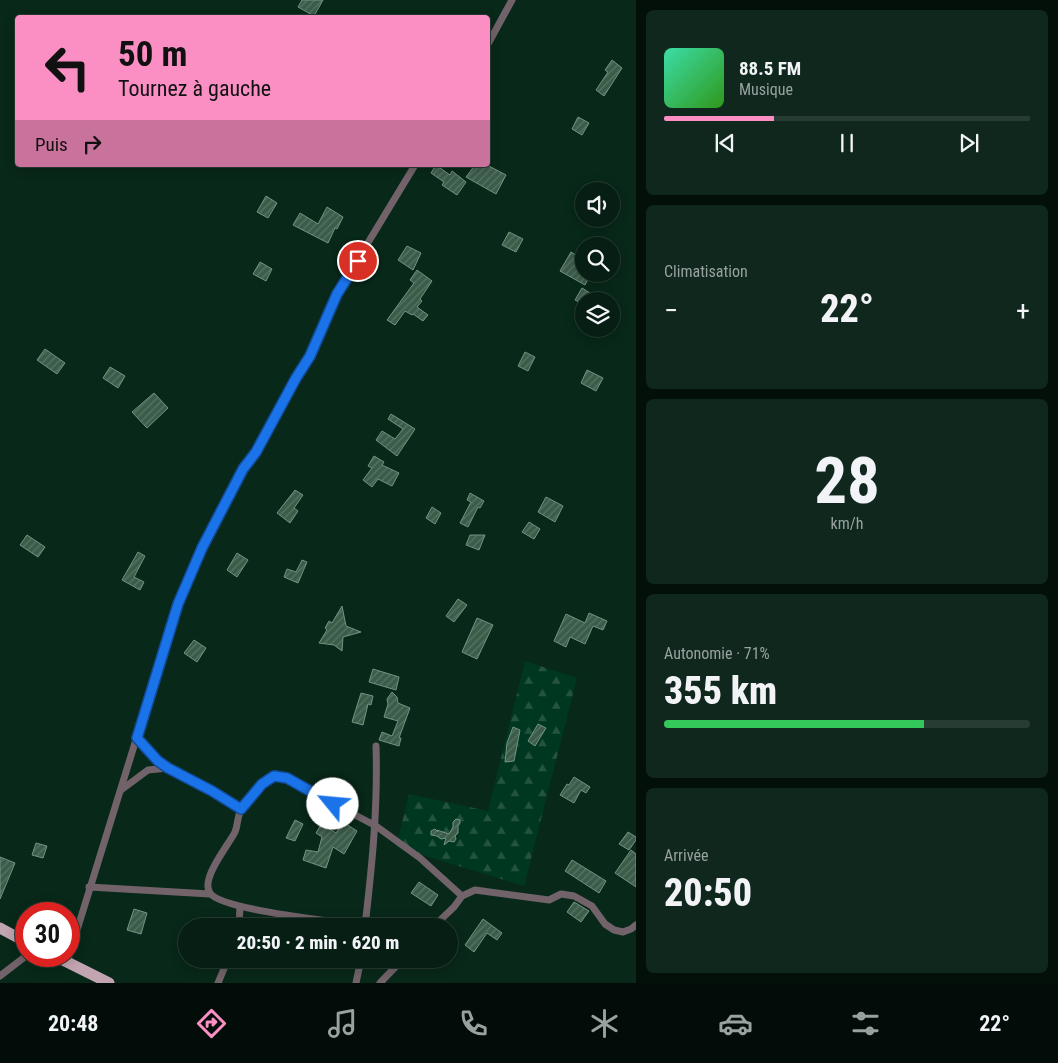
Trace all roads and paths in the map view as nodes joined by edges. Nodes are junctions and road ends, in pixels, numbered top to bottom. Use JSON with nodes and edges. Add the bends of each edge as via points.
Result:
{"nodes":[{"id":1,"x":512,"y":0,"type":"edge"},
{"id":2,"x":490,"y":40,"type":"edge"},
{"id":3,"x":415,"y":167,"type":"edge"},
{"id":4,"x":137,"y":738,"type":"junction"},
{"id":5,"x":376,"y":746,"type":"dead end"},
{"id":6,"x":168,"y":768,"type":"junction"},
{"id":7,"x":121,"y":790,"type":"junction"},
{"id":8,"x":241,"y":809,"type":"junction"},
{"id":9,"x":376,"y":826,"type":"junction"},
{"id":10,"x":89,"y":887,"type":"junction"},
{"id":11,"x":210,"y":894,"type":"junction"},
{"id":12,"x":462,"y":896,"type":"junction"},
{"id":13,"x":240,"y":907,"type":"junction"},
{"id":14,"x":80,"y":917,"type":"edge"},
{"id":15,"x":239,"y":918,"type":"edge"},
{"id":16,"x":312,"y":918,"type":"edge"},
{"id":17,"x":366,"y":918,"type":"edge"},
{"id":18,"x":442,"y":918,"type":"edge"},
{"id":19,"x":636,"y":926,"type":"edge"},
{"id":20,"x":0,"y":928,"type":"edge"},
{"id":21,"x":15,"y":936,"type":"edge"},
{"id":22,"x":15,"y":964,"type":"edge"},
{"id":23,"x":80,"y":965,"type":"edge"},
{"id":24,"x":224,"y":968,"type":"edge"},
{"id":25,"x":359,"y":968,"type":"edge"},
{"id":26,"x":394,"y":968,"type":"edge"},
{"id":27,"x":0,"y":976,"type":"edge"},
{"id":28,"x":109,"y":983,"type":"edge"},
{"id":29,"x":218,"y":983,"type":"edge"},
{"id":30,"x":356,"y":983,"type":"edge"},
{"id":31,"x":380,"y":983,"type":"edge"}],
"edges":[{"from":1,"to":2,"type":"street"},
{"from":3,"to":4,"type":"street","via":[[337,294],[310,356],[256,452],[243,469],[202,548],[178,604]]},
{"from":4,"to":6,"type":"street"},
{"from":4,"to":7,"type":"street"},
{"from":5,"to":9,"type":"street"},
{"from":6,"to":7,"type":"street","via":[[148,770]]},
{"from":6,"to":8,"type":"street"},
{"from":7,"to":10,"type":"street"},
{"from":8,"to":9,"type":"street","via":[[262,784],[274,776]]},
{"from":8,"to":11,"type":"street","via":[[235,832],[209,877]]},
{"from":9,"to":12,"type":"street","via":[[420,858]]},
{"from":9,"to":17,"type":"street"},
{"from":10,"to":11,"type":"street"},
{"from":10,"to":14,"type":"street"},
{"from":11,"to":13,"type":"street"},
{"from":12,"to":18,"type":"street"},
{"from":12,"to":19,"type":"street","via":[[475,890],[550,900],[561,894],[574,896],[592,906],[605,924],[614,930],[623,932]]},
{"from":13,"to":15,"type":"street"},
{"from":13,"to":16,"type":"street"},
{"from":20,"to":21,"type":"main road"},
{"from":22,"to":27,"type":"street"},
{"from":23,"to":28,"type":"main road"},
{"from":24,"to":29,"type":"street"},
{"from":25,"to":30,"type":"street"},
{"from":26,"to":31,"type":"street"}]}
